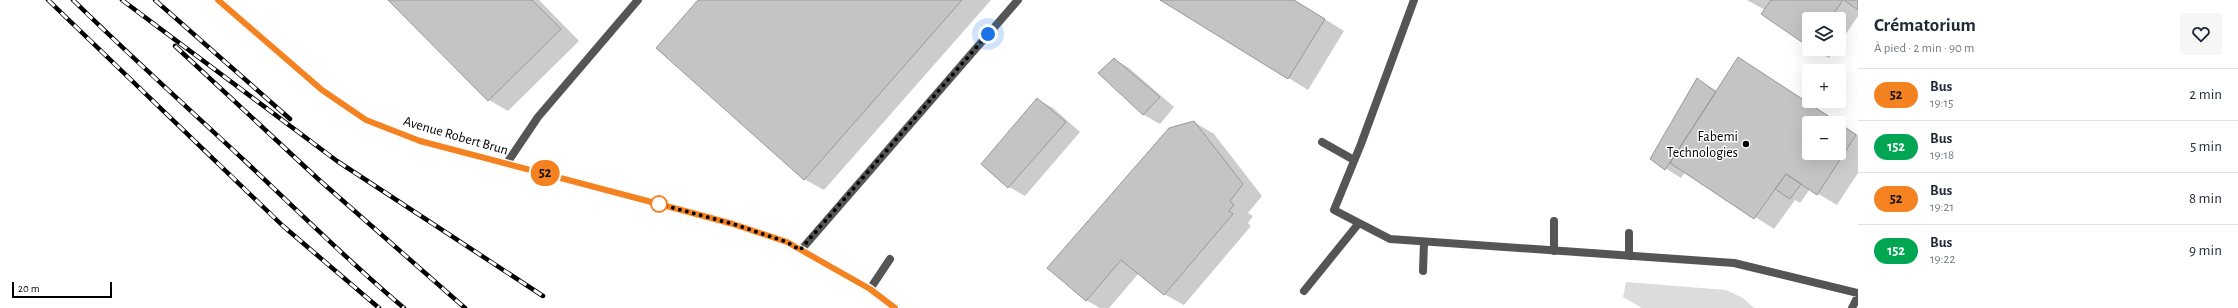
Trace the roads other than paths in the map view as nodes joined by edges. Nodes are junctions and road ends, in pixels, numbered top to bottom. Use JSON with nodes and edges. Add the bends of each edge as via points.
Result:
{"nodes":[{"id":1,"x":218,"y":0,"type":"edge"},
{"id":2,"x":638,"y":0,"type":"edge"},
{"id":3,"x":1018,"y":0,"type":"edge"},
{"id":4,"x":1414,"y":0,"type":"edge"},
{"id":5,"x":1322,"y":142,"type":"dead end"},
{"id":6,"x":1354,"y":160,"type":"junction"},
{"id":7,"x":507,"y":163,"type":"junction"},
{"id":8,"x":1554,"y":221,"type":"dead end"},
{"id":9,"x":1359,"y":223,"type":"junction"},
{"id":10,"x":1629,"y":233,"type":"dead end"},
{"id":11,"x":1424,"y":242,"type":"junction"},
{"id":12,"x":800,"y":250,"type":"junction"},
{"id":13,"x":1554,"y":251,"type":"junction"},
{"id":14,"x":1629,"y":256,"type":"junction"},
{"id":15,"x":890,"y":259,"type":"dead end"},
{"id":16,"x":1423,"y":271,"type":"dead end"},
{"id":17,"x":870,"y":289,"type":"junction"},
{"id":18,"x":1304,"y":291,"type":"dead end"},
{"id":19,"x":1858,"y":295,"type":"edge"},
{"id":20,"x":895,"y":308,"type":"edge"},
{"id":21,"x":1852,"y":308,"type":"edge"}],
"edges":[{"from":1,"to":7,"type":"street","name":"Avenue Robert Brun","via":[[322,90],[366,120],[420,141]]},
{"from":2,"to":7,"type":"lane","via":[[538,117]]},
{"from":3,"to":12,"type":"lane"},
{"from":4,"to":6,"type":"lane"},
{"from":5,"to":6,"type":"lane"},
{"from":6,"to":9,"type":"lane","via":[[1334,210]]},
{"from":7,"to":12,"type":"street","name":"Avenue Robert Brun","via":[[733,224],[787,242]]},
{"from":8,"to":13,"type":"lane"},
{"from":9,"to":11,"type":"lane","via":[[1390,239]]},
{"from":9,"to":18,"type":"lane"},
{"from":10,"to":14,"type":"lane"},
{"from":11,"to":13,"type":"lane"},
{"from":11,"to":16,"type":"lane"},
{"from":12,"to":17,"type":"street","name":"Avenue Robert Brun"},
{"from":13,"to":14,"type":"lane"},
{"from":14,"to":19,"type":"lane","via":[[1734,263]]},
{"from":15,"to":17,"type":"lane"},
{"from":17,"to":20,"type":"street","name":"Avenue Robert Brun"},
{"from":19,"to":21,"type":"lane"}]}
